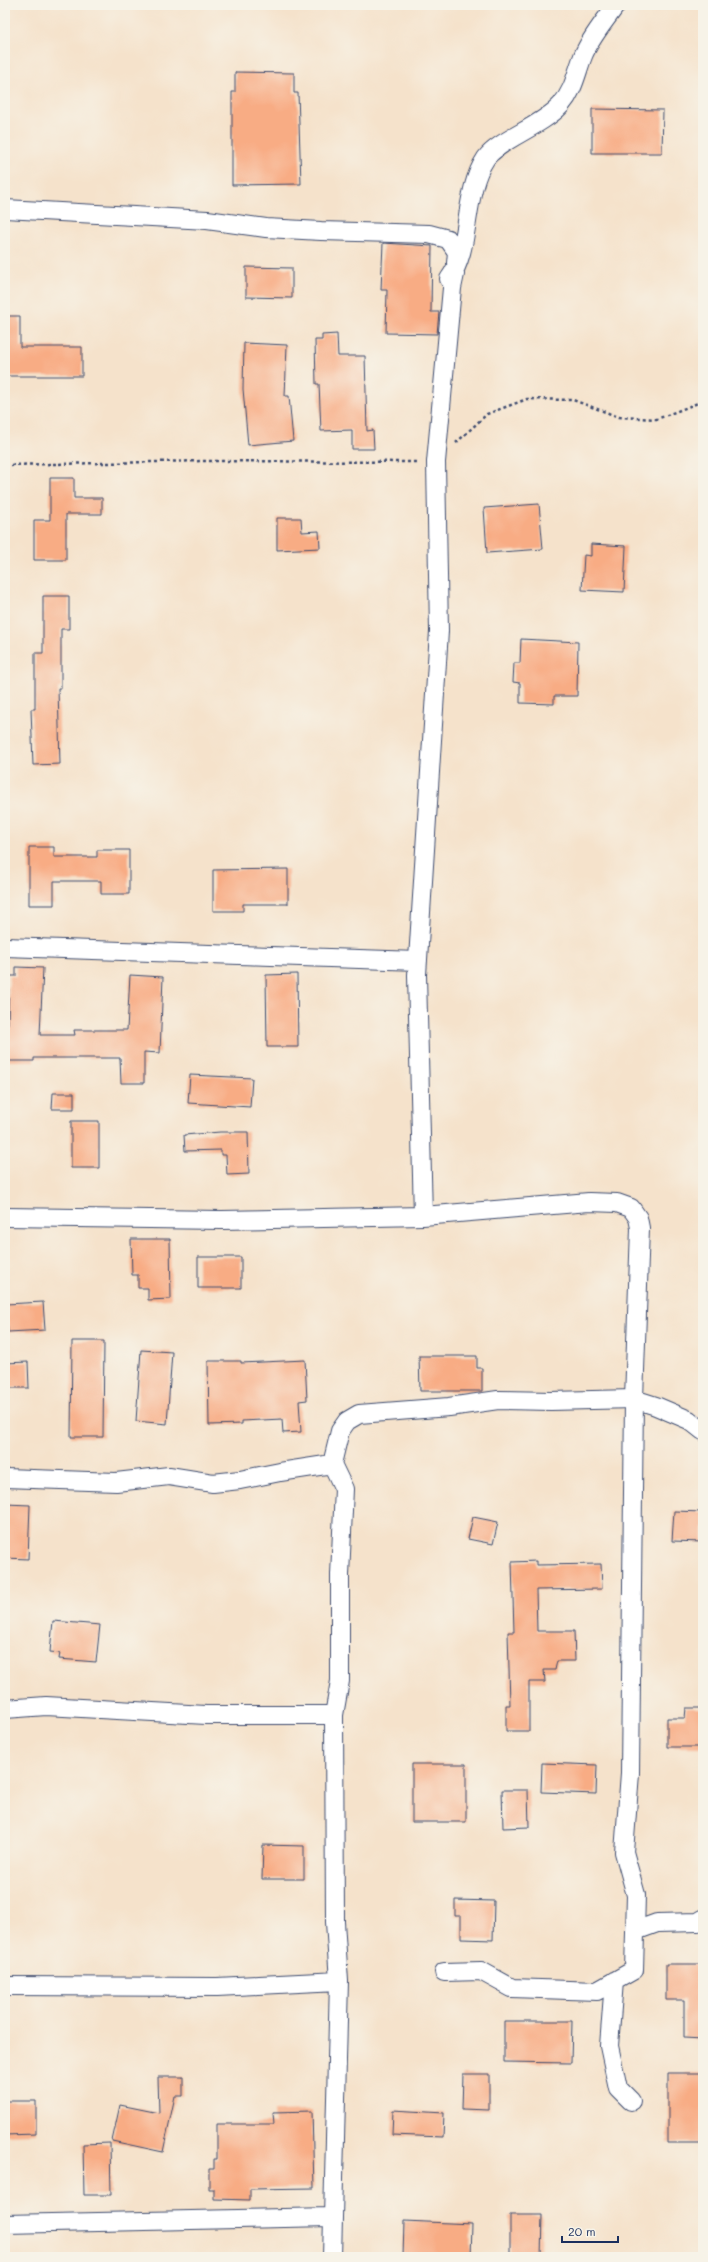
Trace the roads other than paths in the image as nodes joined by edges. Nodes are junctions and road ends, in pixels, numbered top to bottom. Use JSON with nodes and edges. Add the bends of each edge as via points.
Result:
{"nodes":[{"id":1,"x":616,"y":5,"type":"edge"},
{"id":2,"x":5,"y":209,"type":"edge"},
{"id":3,"x":455,"y":272,"type":"junction"},
{"id":4,"x":5,"y":947,"type":"edge"},
{"id":5,"x":418,"y":961,"type":"junction"},
{"id":6,"x":423,"y":1216,"type":"junction"},
{"id":7,"x":5,"y":1217,"type":"edge"},
{"id":8,"x":634,"y":1399,"type":"junction"},
{"id":9,"x":703,"y":1431,"type":"edge"},
{"id":10,"x":332,"y":1464,"type":"junction"},
{"id":11,"x":5,"y":1478,"type":"edge"},
{"id":12,"x":5,"y":1709,"type":"edge"},
{"id":13,"x":334,"y":1715,"type":"junction"},
{"id":14,"x":703,"y":1919,"type":"edge"},
{"id":15,"x":635,"y":1931,"type":"junction"},
{"id":16,"x":444,"y":1972,"type":"dead end"},
{"id":17,"x":339,"y":1981,"type":"junction"},
{"id":18,"x":614,"y":1981,"type":"junction"},
{"id":19,"x":5,"y":1986,"type":"edge"},
{"id":20,"x":631,"y":2101,"type":"dead end"},
{"id":21,"x":331,"y":2217,"type":"junction"},
{"id":22,"x":5,"y":2224,"type":"edge"},
{"id":23,"x":332,"y":2257,"type":"edge"}],
"edges":[{"from":1,"to":3,"type":"street","via":[[590,43],[571,93],[534,127],[503,144],[487,157],[475,180]]},
{"from":2,"to":3,"type":"street","via":[[207,220],[266,228],[429,234],[448,239],[457,252]]},
{"from":3,"to":5,"type":"street","via":[[436,462],[439,631]]},
{"from":4,"to":5,"type":"street"},
{"from":5,"to":6,"type":"street"},
{"from":6,"to":7,"type":"street","via":[[222,1220]]},
{"from":6,"to":8,"type":"street","via":[[589,1202],[617,1203],[631,1208],[639,1223],[641,1247]]},
{"from":8,"to":9,"type":"street","via":[[689,1420]]},
{"from":8,"to":10,"type":"street","via":[[498,1400],[449,1407],[359,1414],[347,1421],[340,1431]]},
{"from":8,"to":15,"type":"street","via":[[630,1773],[624,1852],[636,1895]]},
{"from":10,"to":11,"type":"street","via":[[213,1483],[169,1476],[116,1482]]},
{"from":10,"to":13,"type":"street","via":[[344,1489],[340,1575],[340,1681]]},
{"from":12,"to":13,"type":"street","via":[[46,1706],[206,1715]]},
{"from":13,"to":17,"type":"street","via":[[335,1922]]},
{"from":14,"to":15,"type":"street","via":[[698,1922],[657,1923]]},
{"from":15,"to":18,"type":"street","via":[[634,1970]]},
{"from":16,"to":18,"type":"street","via":[[481,1971],[512,1988],[597,1991]]},
{"from":17,"to":19,"type":"street","via":[[216,1987]]},
{"from":17,"to":21,"type":"street","via":[[335,2187]]},
{"from":18,"to":20,"type":"street","via":[[609,2046],[618,2088]]},
{"from":21,"to":22,"type":"street"},
{"from":21,"to":23,"type":"street"}]}
